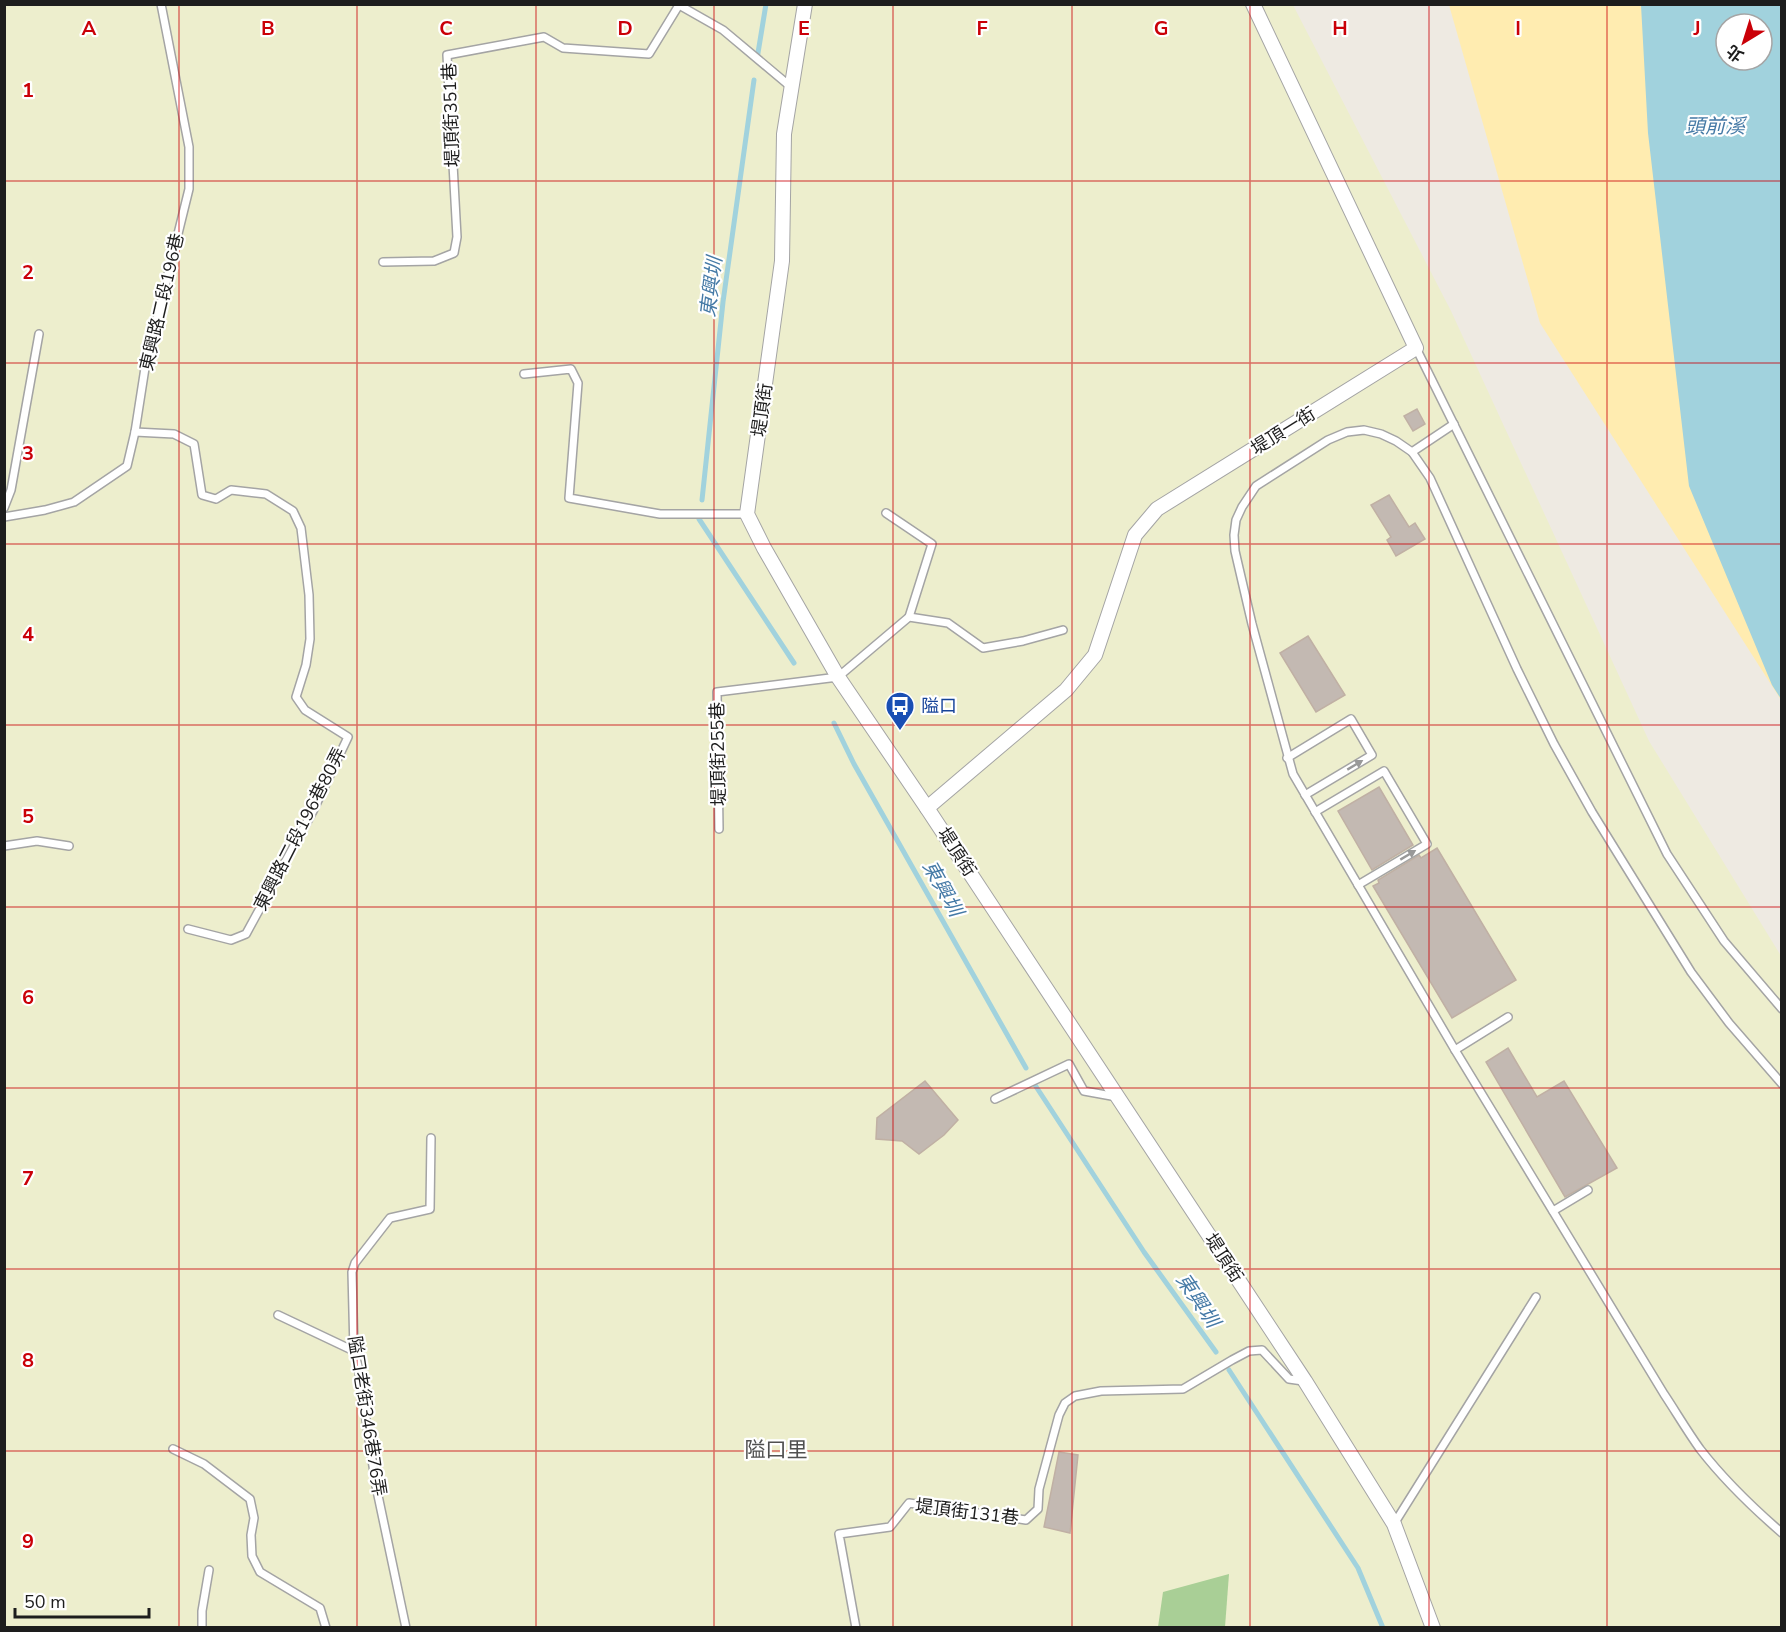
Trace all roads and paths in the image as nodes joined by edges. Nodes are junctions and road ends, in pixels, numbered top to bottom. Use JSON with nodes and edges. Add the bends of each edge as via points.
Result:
{"nodes":[{"id":1,"x":161,"y":4,"type":"edge"},
{"id":2,"x":805,"y":4,"type":"edge"},
{"id":3,"x":1253,"y":4,"type":"edge"},
{"id":4,"x":791,"y":87,"type":"junction"},
{"id":5,"x":383,"y":262,"type":"dead end"},
{"id":6,"x":39,"y":334,"type":"dead end"},
{"id":7,"x":1416,"y":348,"type":"junction"},
{"id":8,"x":524,"y":374,"type":"dead end"},
{"id":9,"x":1454,"y":423,"type":"junction"},
{"id":10,"x":135,"y":432,"type":"junction"},
{"id":11,"x":1412,"y":452,"type":"junction"},
{"id":12,"x":4,"y":508,"type":"edge"},
{"id":13,"x":886,"y":513,"type":"dead end"},
{"id":14,"x":747,"y":514,"type":"junction"},
{"id":15,"x":4,"y":517,"type":"edge"},
{"id":16,"x":909,"y":617,"type":"junction"},
{"id":17,"x":1063,"y":630,"type":"dead end"},
{"id":18,"x":838,"y":677,"type":"junction"},
{"id":19,"x":1287,"y":758,"type":"junction"},
{"id":20,"x":1305,"y":795,"type":"junction"},
{"id":21,"x":927,"y":807,"type":"junction"},
{"id":22,"x":1315,"y":813,"type":"junction"},
{"id":23,"x":719,"y":829,"type":"dead end"},
{"id":24,"x":4,"y":846,"type":"edge"},
{"id":25,"x":69,"y":846,"type":"dead end"},
{"id":26,"x":1358,"y":885,"type":"junction"},
{"id":27,"x":188,"y":929,"type":"dead end"},
{"id":28,"x":1782,"y":1009,"type":"edge"},
{"id":29,"x":1508,"y":1017,"type":"dead end"},
{"id":30,"x":1455,"y":1050,"type":"junction"},
{"id":31,"x":1782,"y":1084,"type":"edge"},
{"id":32,"x":1117,"y":1097,"type":"junction"},
{"id":33,"x":995,"y":1099,"type":"dead end"},
{"id":34,"x":431,"y":1138,"type":"dead end"},
{"id":35,"x":1588,"y":1190,"type":"dead end"},
{"id":36,"x":1553,"y":1211,"type":"junction"},
{"id":37,"x":1536,"y":1297,"type":"dead end"},
{"id":38,"x":278,"y":1315,"type":"dead end"},
{"id":39,"x":354,"y":1351,"type":"junction"},
{"id":40,"x":1305,"y":1381,"type":"junction"},
{"id":41,"x":173,"y":1449,"type":"dead end"},
{"id":42,"x":1394,"y":1524,"type":"junction"},
{"id":43,"x":1782,"y":1533,"type":"edge"},
{"id":44,"x":209,"y":1570,"type":"dead end"},
{"id":45,"x":202,"y":1628,"type":"edge"},
{"id":46,"x":326,"y":1628,"type":"edge"},
{"id":47,"x":406,"y":1628,"type":"edge"},
{"id":48,"x":855,"y":1628,"type":"edge"},
{"id":49,"x":1433,"y":1628,"type":"edge"}],
"edges":[{"from":1,"to":10,"type":"lane","name":"東興路二段196巷","via":[[189,147],[189,189],[145,368]]},
{"from":2,"to":4,"type":"street","name":"堤頂街"},
{"from":3,"to":7,"type":"street"},
{"from":4,"to":5,"type":"lane","name":"堤頂街351巷","via":[[723,30],[679,5],[649,54],[563,48],[544,37],[447,55],[457,237],[454,253],[434,261]]},
{"from":4,"to":14,"type":"street","name":"堤頂街","via":[[784,134],[782,261]]},
{"from":6,"to":12,"type":"lane","via":[[11,490]]},
{"from":7,"to":9,"type":"lane"},
{"from":7,"to":21,"type":"street","name":"堤頂一街","via":[[1157,509],[1135,534],[1095,655],[1066,690]]},
{"from":8,"to":14,"type":"lane","via":[[572,369],[578,383],[569,498],[660,514]]},
{"from":9,"to":11,"type":"lane"},
{"from":9,"to":28,"type":"lane","via":[[1667,854],[1724,940]]},
{"from":10,"to":15,"type":"lane","name":"東興路二段196巷","via":[[127,466],[74,502]]},
{"from":10,"to":27,"type":"lane","name":"東興路二段196巷80弄","via":[[174,434],[194,444],[202,495],[216,499],[231,490],[266,494],[293,511],[301,528],[310,639],[296,697],[305,710],[348,736],[313,811],[246,934],[231,940]]},
{"from":11,"to":19,"type":"lane","via":[[1380,434],[1364,430],[1347,432],[1267,478],[1248,495],[1239,513],[1235,550]]},
{"from":11,"to":31,"type":"lane","via":[[1430,478],[1517,669],[1593,812],[1691,972]]},
{"from":13,"to":16,"type":"lane","via":[[932,544]]},
{"from":14,"to":18,"type":"street","name":"堤頂街"},
{"from":16,"to":17,"type":"lane","via":[[948,623],[983,648]]},
{"from":16,"to":18,"type":"lane"},
{"from":18,"to":21,"type":"street","name":"堤頂街"},
{"from":18,"to":23,"type":"lane","name":"堤頂街255巷","via":[[717,692]]},
{"from":19,"to":20,"type":"lane"},
{"from":20,"to":19,"type":"lane","one_way":true,"via":[[1372,755],[1351,719]]},
{"from":20,"to":22,"type":"lane"},
{"from":21,"to":32,"type":"street","name":"堤頂街"},
{"from":22,"to":26,"type":"lane"},
{"from":26,"to":22,"type":"lane","one_way":true,"via":[[1426,844],[1384,771]]},
{"from":24,"to":25,"type":"lane","via":[[37,841]]},
{"from":26,"to":30,"type":"lane"},
{"from":29,"to":30,"type":"lane"},
{"from":30,"to":36,"type":"lane"},
{"from":32,"to":33,"type":"lane","via":[[1084,1091],[1069,1064]]},
{"from":32,"to":40,"type":"street","name":"堤頂街"},
{"from":34,"to":39,"type":"lane","name":"隘口老街346巷76弄","via":[[430,1209],[390,1218],[355,1263]]},
{"from":35,"to":36,"type":"lane"},
{"from":36,"to":43,"type":"lane","via":[[1699,1447],[1741,1496]]},
{"from":37,"to":42,"type":"lane"},
{"from":38,"to":39,"type":"lane"},
{"from":39,"to":47,"type":"lane","name":"隘口老街346巷76弄","via":[[376,1486]]},
{"from":40,"to":42,"type":"street","name":"堤頂街"},
{"from":40,"to":48,"type":"lane","name":"堤頂街131巷","via":[[1289,1379],[1262,1350],[1232,1360],[1183,1389],[1101,1391],[1075,1396],[1065,1403],[1059,1415],[1039,1489],[1038,1509],[1026,1520],[909,1503],[890,1527],[839,1534]]},
{"from":41,"to":46,"type":"lane","via":[[204,1464],[250,1499],[254,1518],[252,1556],[260,1572],[320,1608]]},
{"from":42,"to":49,"type":"street","name":"堤頂街"},
{"from":44,"to":45,"type":"lane"}]}
